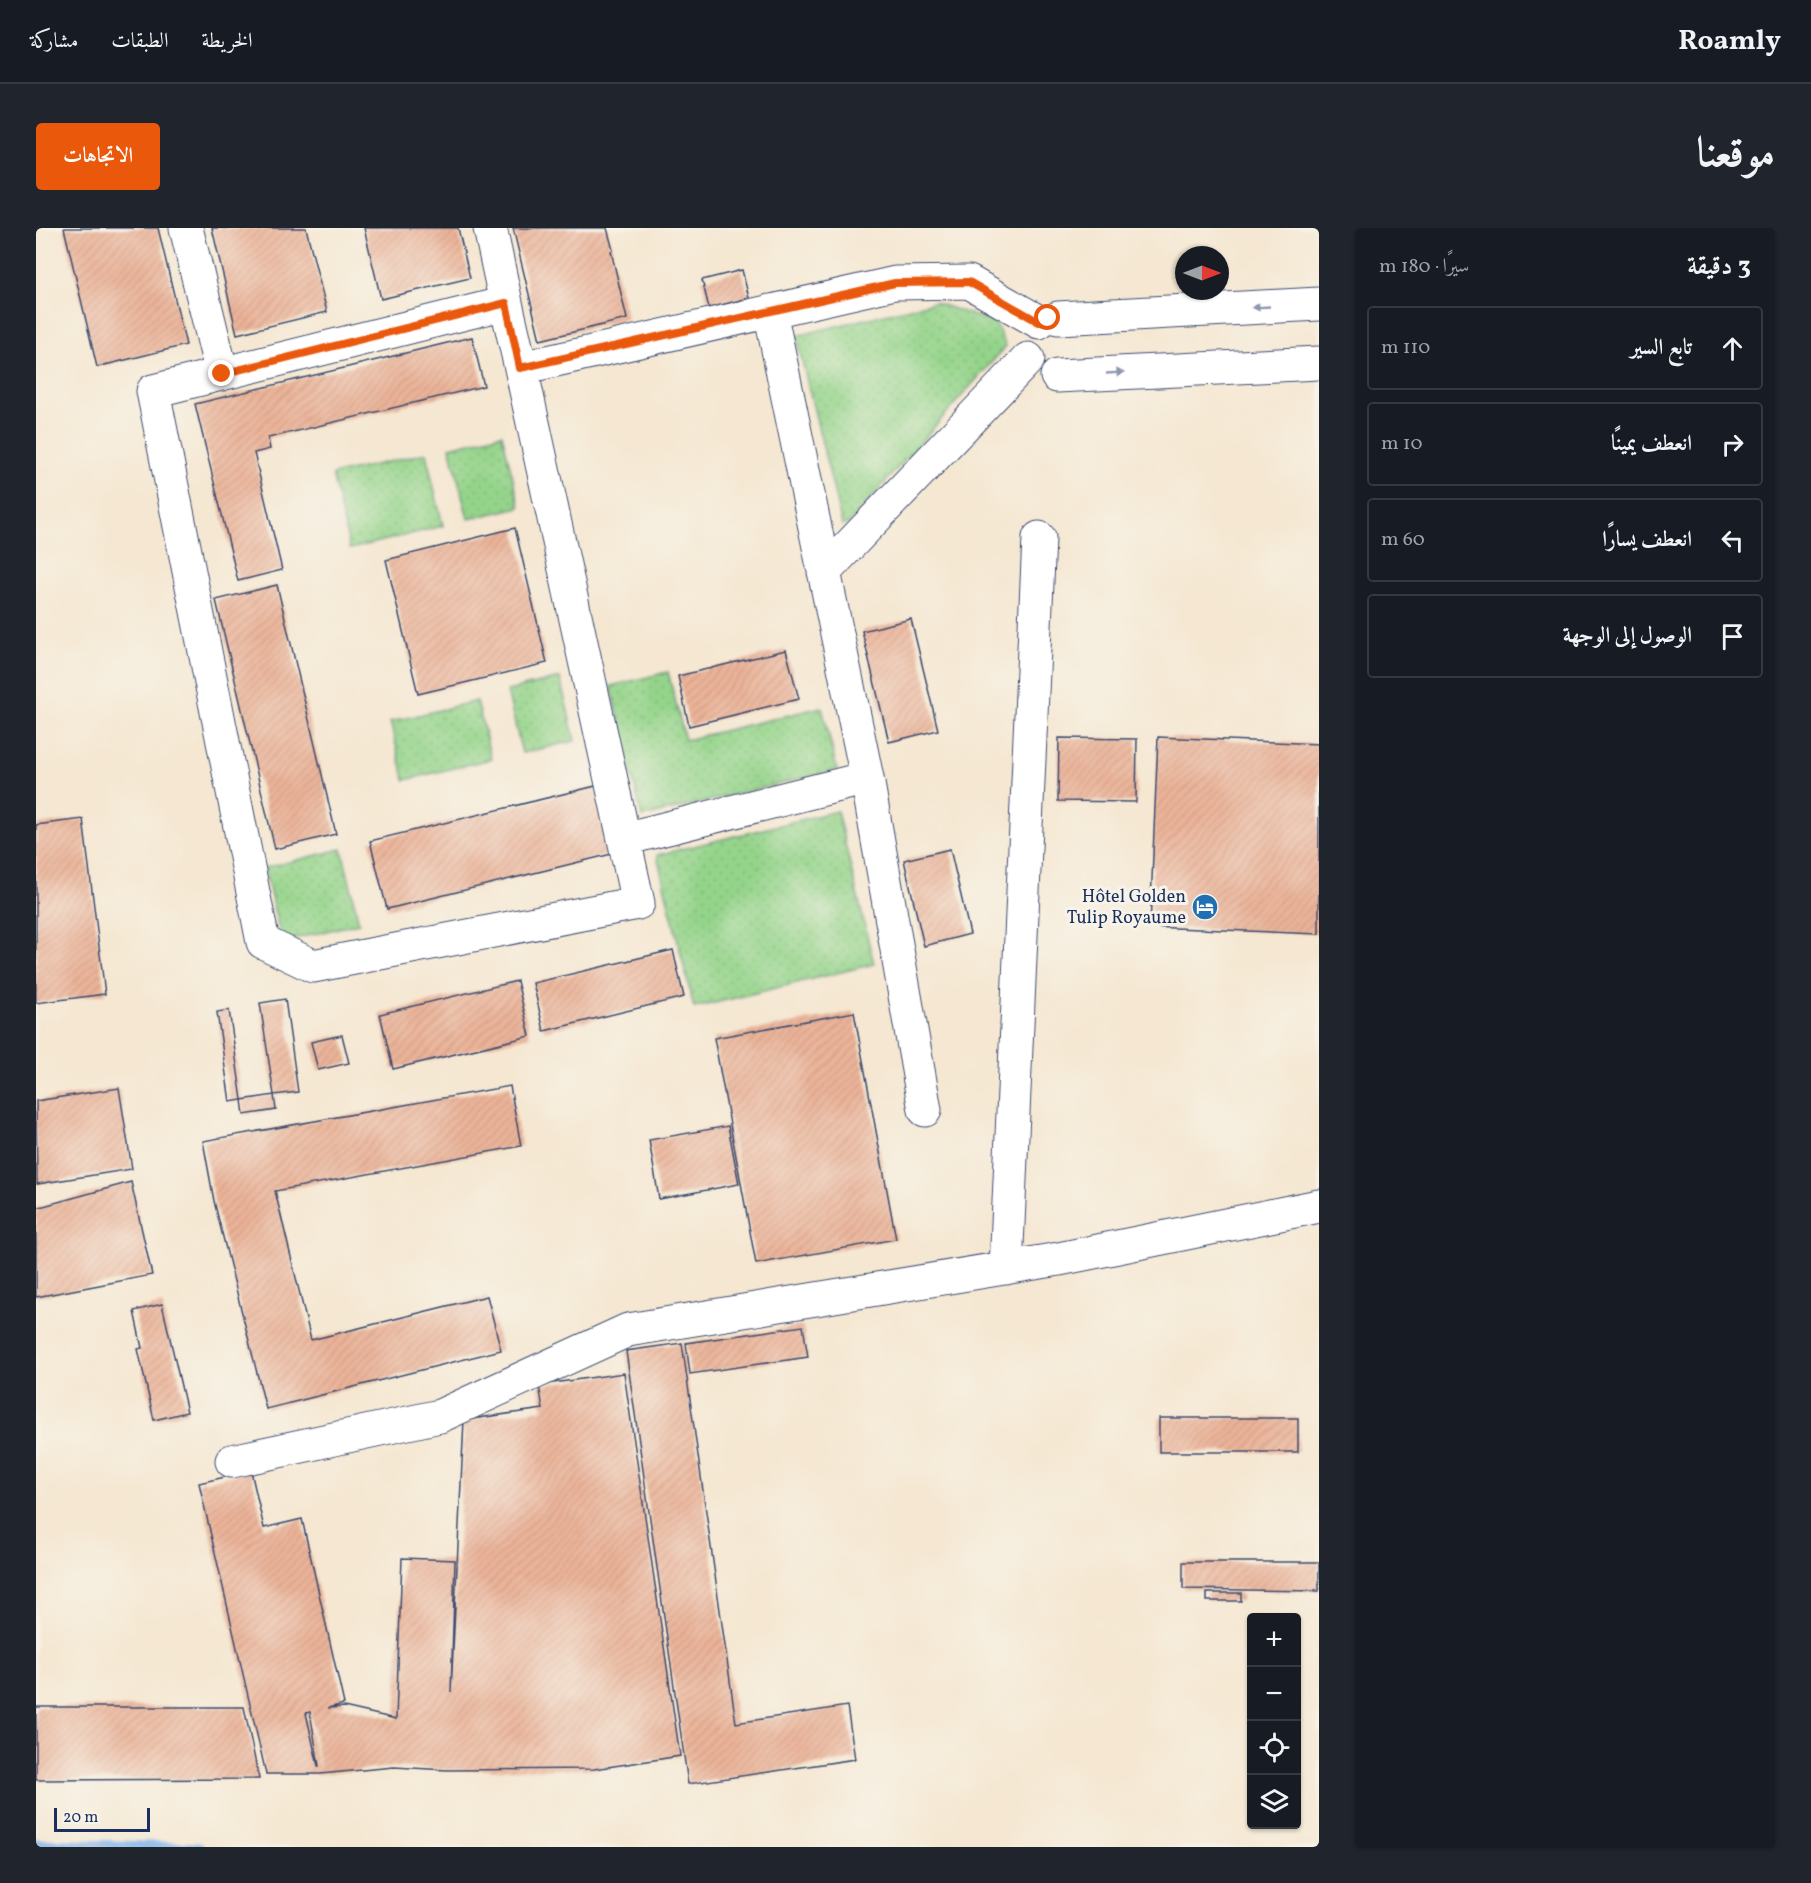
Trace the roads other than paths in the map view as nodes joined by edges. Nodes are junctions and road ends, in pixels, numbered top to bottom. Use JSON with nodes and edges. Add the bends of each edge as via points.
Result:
{"nodes":[{"id":1,"x":186,"y":228,"type":"edge"},
{"id":2,"x":490,"y":228,"type":"edge"},
{"id":3,"x":506,"y":303,"type":"junction"},
{"id":4,"x":1319,"y":304,"type":"edge"},
{"id":5,"x":770,"y":312,"type":"junction"},
{"id":6,"x":1049,"y":320,"type":"junction"},
{"id":7,"x":1028,"y":359,"type":"junction"},
{"id":8,"x":1319,"y":363,"type":"edge"},
{"id":9,"x":520,"y":368,"type":"junction"},
{"id":10,"x":222,"y":374,"type":"junction"},
{"id":11,"x":1057,"y":376,"type":"junction"},
{"id":12,"x":1039,"y":538,"type":"dead end"},
{"id":13,"x":824,"y":573,"type":"junction"},
{"id":14,"x":867,"y":778,"type":"junction"},
{"id":15,"x":624,"y":839,"type":"junction"},
{"id":16,"x":925,"y":1110,"type":"dead end"},
{"id":17,"x":1319,"y":1206,"type":"edge"},
{"id":18,"x":1006,"y":1268,"type":"junction"},
{"id":19,"x":232,"y":1461,"type":"dead end"}],
"edges":[{"from":1,"to":10,"type":"street"},
{"from":2,"to":3,"type":"street"},
{"from":3,"to":9,"type":"street"},
{"from":3,"to":10,"type":"street"},
{"from":4,"to":6,"type":"street","one_way":true},
{"from":5,"to":6,"type":"street","via":[[895,283],[969,282]]},
{"from":5,"to":9,"type":"street"},
{"from":5,"to":13,"type":"street"},
{"from":6,"to":7,"type":"street","via":[[1032,329],[1027,338]]},
{"from":6,"to":11,"type":"street","via":[[1068,321],[1076,327],[1083,346],[1075,367]]},
{"from":7,"to":11,"type":"street","via":[[1034,368]]},
{"from":7,"to":13,"type":"street"},
{"from":11,"to":8,"type":"street","one_way":true},
{"from":9,"to":15,"type":"street"},
{"from":10,"to":15,"type":"street","via":[[153,391],[263,942],[313,966],[638,903]]},
{"from":12,"to":18,"type":"street"},
{"from":13,"to":14,"type":"street"},
{"from":14,"to":15,"type":"street"},
{"from":14,"to":16,"type":"street"},
{"from":17,"to":18,"type":"street"},
{"from":18,"to":19,"type":"street","via":[[628,1330],[440,1416]]}]}
